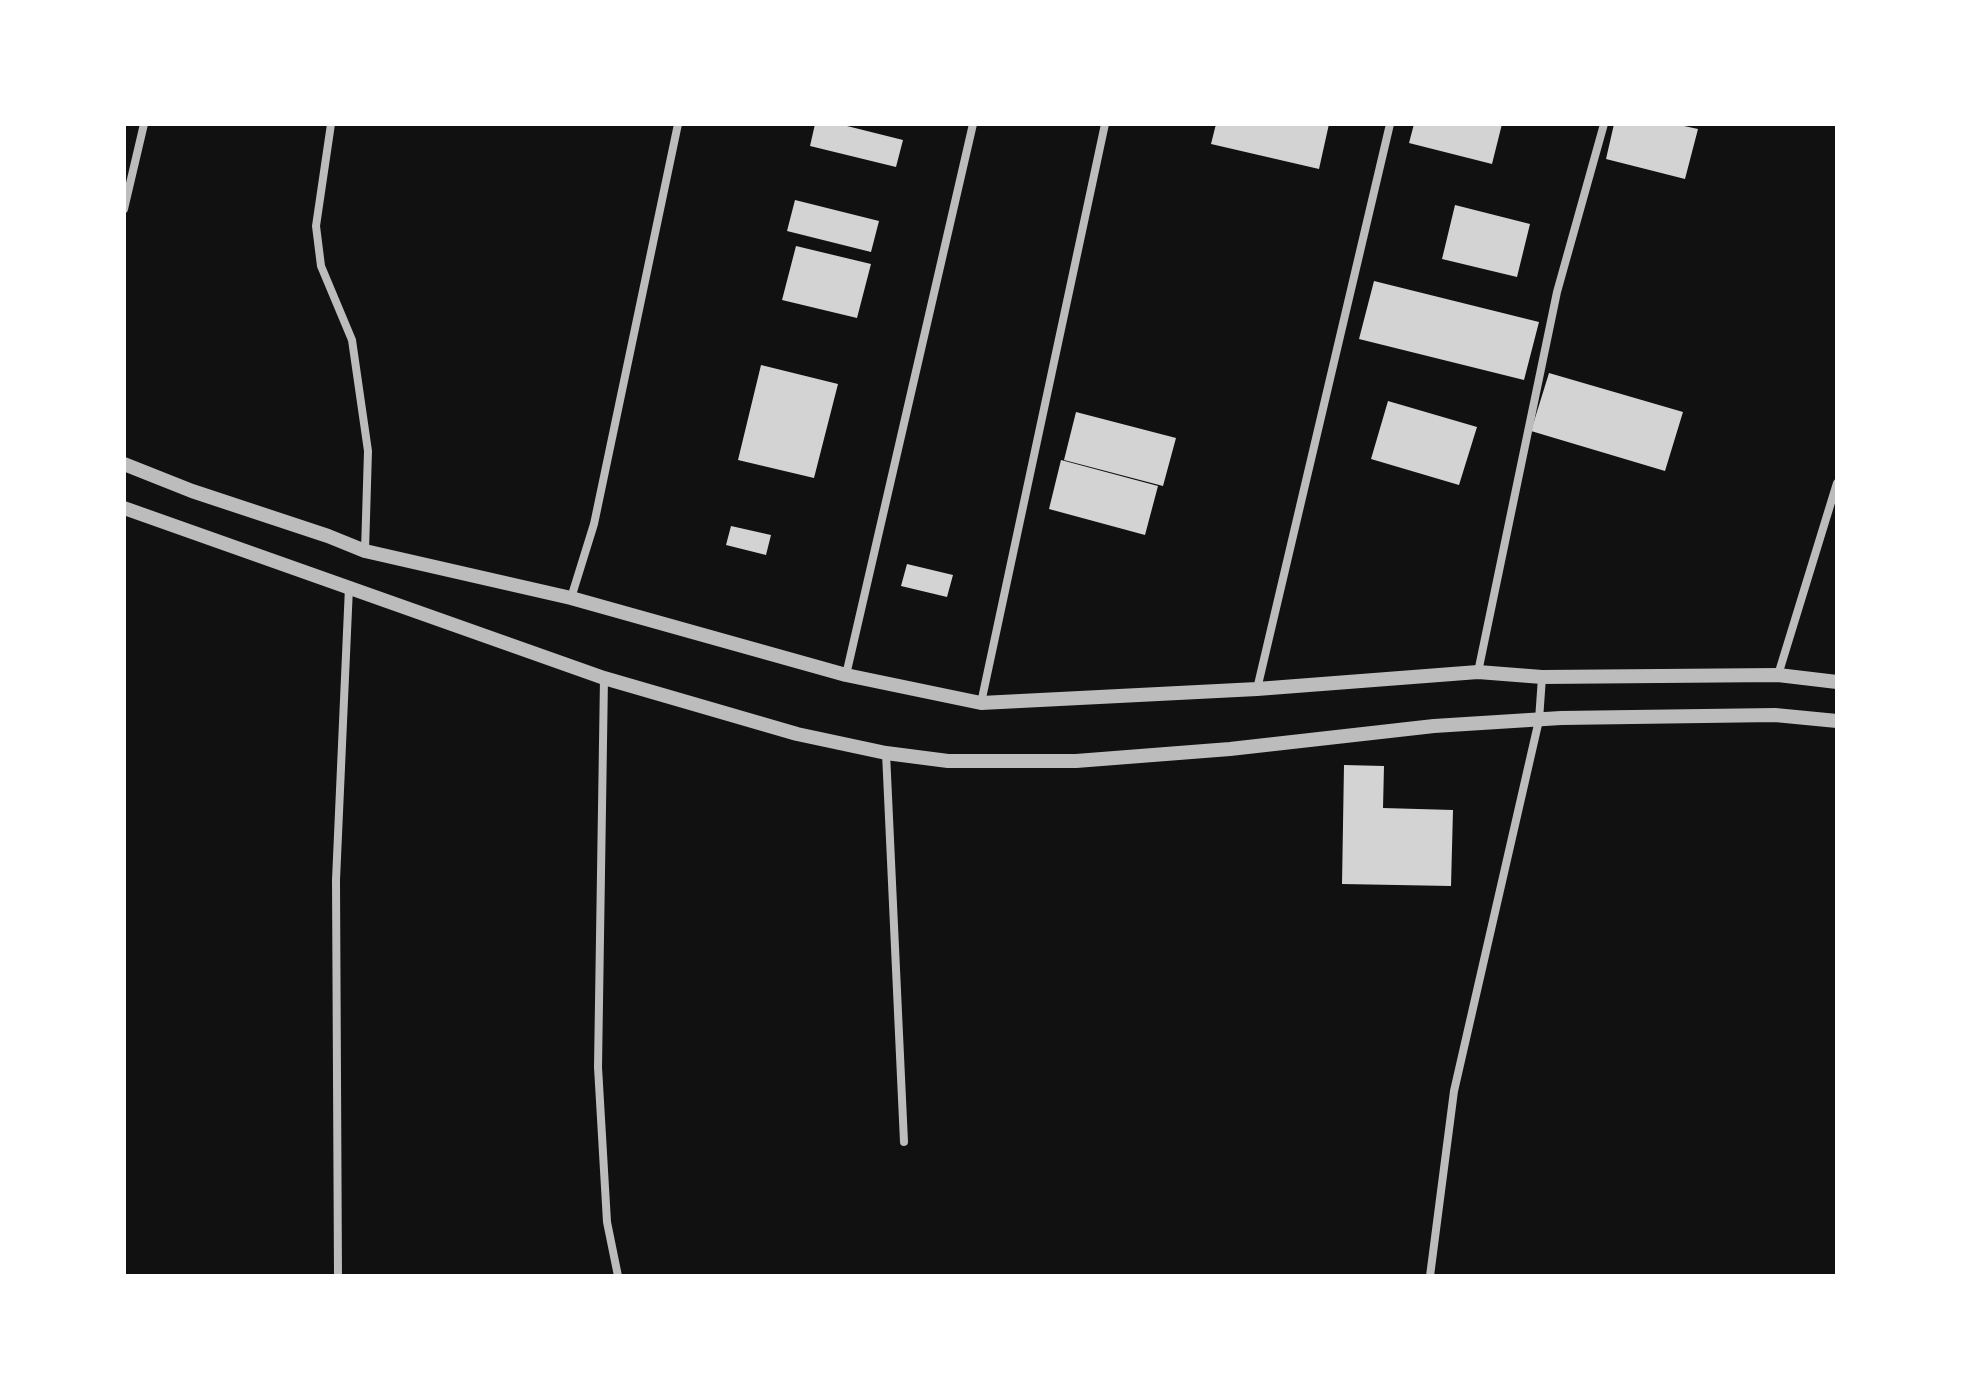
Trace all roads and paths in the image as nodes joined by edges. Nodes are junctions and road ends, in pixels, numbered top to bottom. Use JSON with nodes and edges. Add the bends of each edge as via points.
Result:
{"nodes":[{"id":1,"x":144,"y":124,"type":"edge"},
{"id":2,"x":331,"y":124,"type":"edge"},
{"id":3,"x":678,"y":124,"type":"edge"},
{"id":4,"x":973,"y":124,"type":"edge"},
{"id":5,"x":1105,"y":124,"type":"edge"},
{"id":6,"x":1390,"y":124,"type":"edge"},
{"id":7,"x":1604,"y":124,"type":"edge"},
{"id":8,"x":124,"y":209,"type":"edge"},
{"id":9,"x":124,"y":464,"type":"edge"},
{"id":10,"x":1837,"y":483,"type":"edge"},
{"id":11,"x":124,"y":508,"type":"edge"},
{"id":12,"x":365,"y":551,"type":"junction"},
{"id":13,"x":349,"y":587,"type":"junction"},
{"id":14,"x":571,"y":598,"type":"junction"},
{"id":15,"x":1478,"y":672,"type":"junction"},
{"id":16,"x":846,"y":675,"type":"junction"},
{"id":17,"x":1778,"y":675,"type":"junction"},
{"id":18,"x":1542,"y":677,"type":"junction"},
{"id":19,"x":604,"y":678,"type":"junction"},
{"id":20,"x":1837,"y":682,"type":"edge"},
{"id":21,"x":1257,"y":689,"type":"junction"},
{"id":22,"x":981,"y":703,"type":"junction"},
{"id":23,"x":1539,"y":720,"type":"junction"},
{"id":24,"x":1837,"y":721,"type":"edge"},
{"id":25,"x":886,"y":753,"type":"junction"},
{"id":26,"x":904,"y":1142,"type":"dead end"},
{"id":27,"x":338,"y":1276,"type":"edge"},
{"id":28,"x":618,"y":1276,"type":"edge"},
{"id":29,"x":1430,"y":1276,"type":"edge"}],
"edges":[{"from":1,"to":8,"type":"street"},
{"from":2,"to":12,"type":"street","via":[[316,226],[321,266],[352,340],[368,451]]},
{"from":3,"to":14,"type":"street","via":[[594,524]]},
{"from":4,"to":16,"type":"street"},
{"from":5,"to":22,"type":"street"},
{"from":6,"to":21,"type":"street"},
{"from":7,"to":15,"type":"street","via":[[1557,292]]},
{"from":9,"to":12,"type":"street"},
{"from":10,"to":17,"type":"street"},
{"from":11,"to":13,"type":"street"},
{"from":12,"to":14,"type":"street"},
{"from":13,"to":19,"type":"street"},
{"from":13,"to":27,"type":"street","via":[[336,880]]},
{"from":14,"to":16,"type":"street"},
{"from":15,"to":18,"type":"street"},
{"from":15,"to":21,"type":"street"},
{"from":16,"to":22,"type":"street"},
{"from":17,"to":18,"type":"street"},
{"from":17,"to":20,"type":"street"},
{"from":18,"to":23,"type":"street"},
{"from":19,"to":25,"type":"street","via":[[797,734]]},
{"from":19,"to":28,"type":"street","via":[[598,1067],[607,1222]]},
{"from":21,"to":22,"type":"street"},
{"from":23,"to":24,"type":"street","via":[[1775,715]]},
{"from":23,"to":25,"type":"street","via":[[1076,761],[948,761]]},
{"from":23,"to":29,"type":"street","via":[[1454,1091]]},
{"from":25,"to":26,"type":"street"}]}
